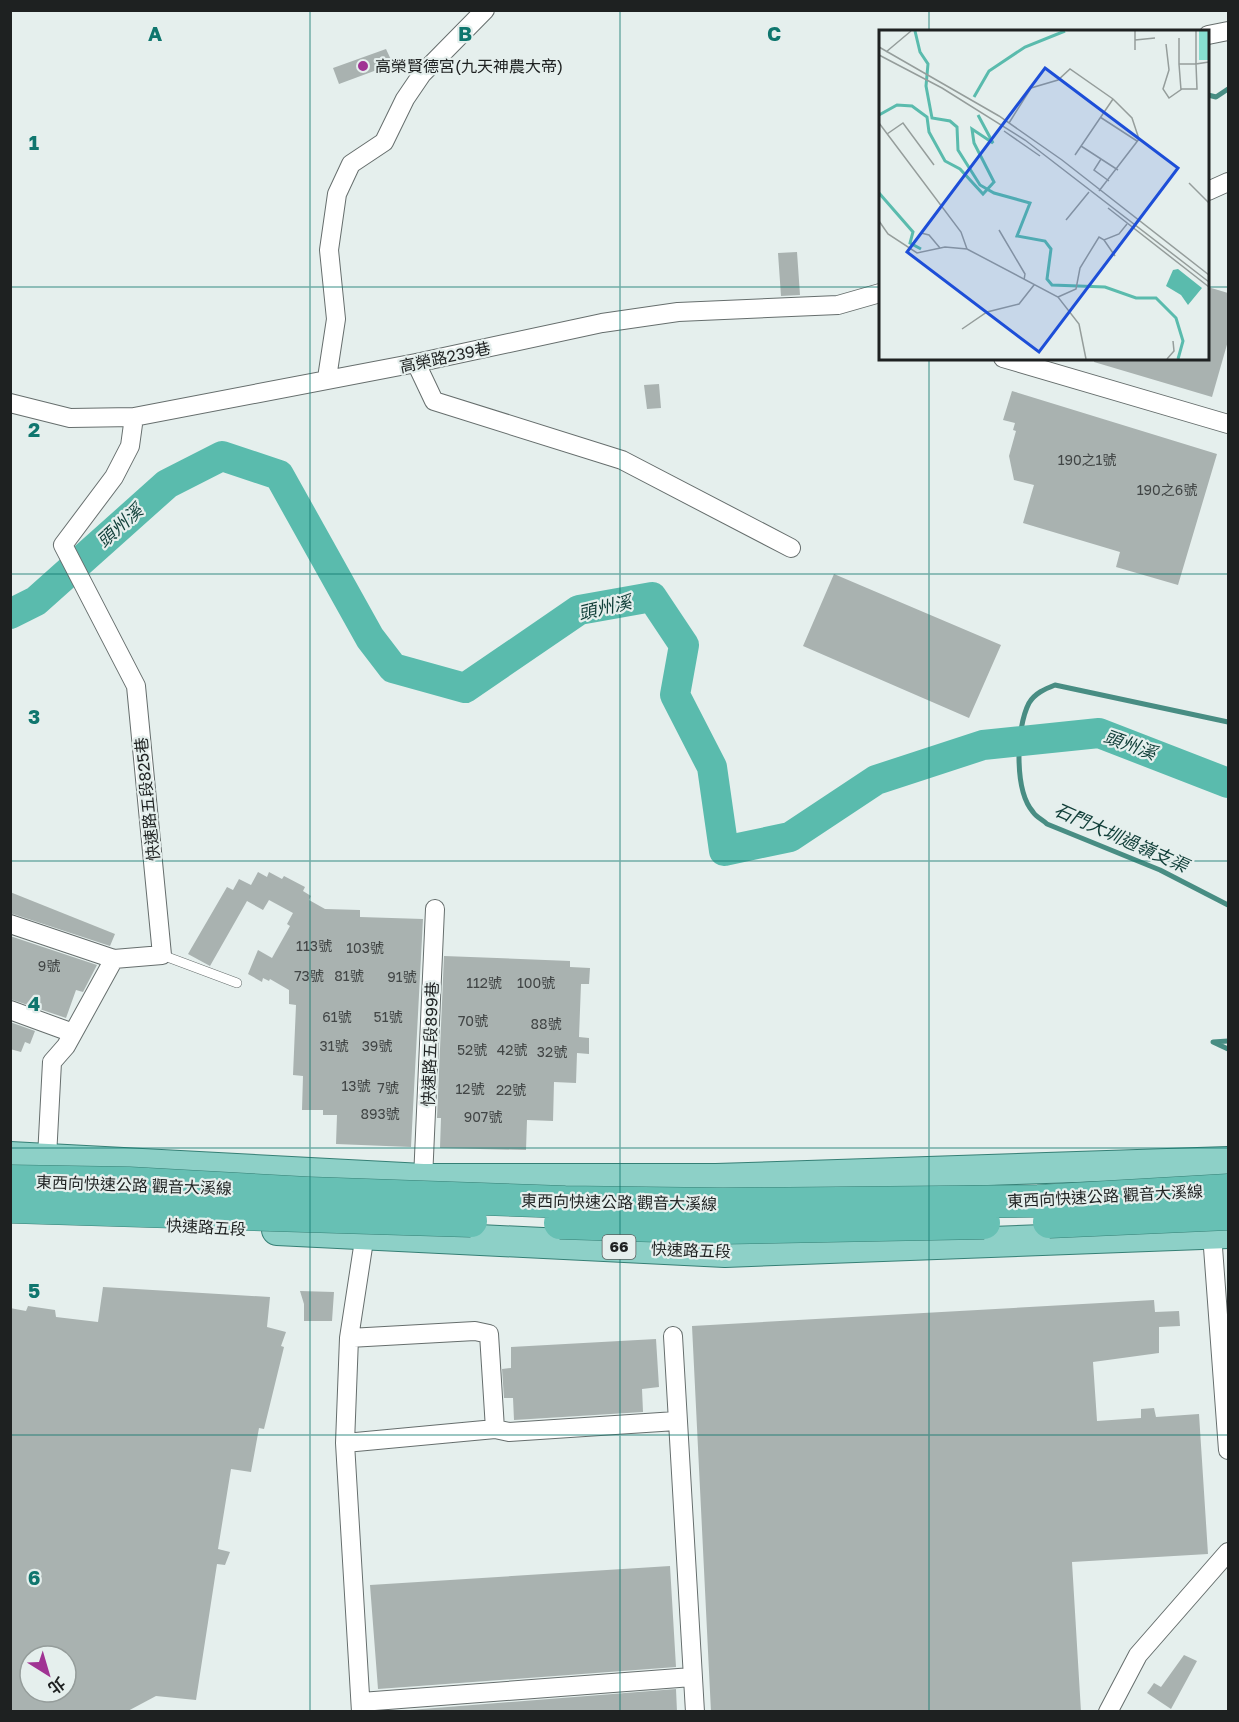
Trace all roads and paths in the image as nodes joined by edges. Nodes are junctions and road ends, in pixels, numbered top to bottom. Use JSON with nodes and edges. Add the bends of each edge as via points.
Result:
{"nodes":[{"id":1,"x":485,"y":10,"type":"edge"},
{"id":2,"x":1228,"y":31,"type":"edge"},
{"id":3,"x":1209,"y":35,"type":"edge"},
{"id":4,"x":1228,"y":182,"type":"edge"},
{"id":5,"x":1209,"y":191,"type":"edge"},
{"id":6,"x":879,"y":293,"type":"edge"},
{"id":7,"x":1008,"y":360,"type":"edge"},
{"id":8,"x":416,"y":363,"type":"junction"},
{"id":9,"x":327,"y":378,"type":"junction"},
{"id":10,"x":10,"y":403,"type":"edge"},
{"id":11,"x":134,"y":417,"type":"junction"},
{"id":12,"x":1228,"y":424,"type":"edge"},
{"id":13,"x":791,"y":548,"type":"dead end"},
{"id":14,"x":435,"y":909,"type":"dead end"},
{"id":15,"x":10,"y":924,"type":"edge"},
{"id":16,"x":162,"y":955,"type":"junction"},
{"id":17,"x":114,"y":959,"type":"junction"},
{"id":18,"x":237,"y":983,"type":"dead end"},
{"id":19,"x":10,"y":1010,"type":"edge"},
{"id":20,"x":73,"y":1033,"type":"junction"},
{"id":21,"x":10,"y":1157,"type":"edge"},
{"id":22,"x":47,"y":1157,"type":"junction"},
{"id":23,"x":1228,"y":1162,"type":"edge"},
{"id":24,"x":423,"y":1179,"type":"junction"},
{"id":25,"x":10,"y":1181,"type":"edge"},
{"id":26,"x":1228,"y":1190,"type":"edge"},
{"id":27,"x":10,"y":1207,"type":"edge"},
{"id":28,"x":10,"y":1221,"type":"edge"},
{"id":29,"x":1223,"y":1227,"type":"edge"},
{"id":30,"x":365,"y":1234,"type":"junction"},
{"id":31,"x":673,"y":1335,"type":"dead end"},
{"id":32,"x":349,"y":1338,"type":"junction"},
{"id":33,"x":676,"y":1420,"type":"junction"},
{"id":34,"x":495,"y":1429,"type":"junction"},
{"id":35,"x":345,"y":1443,"type":"junction"},
{"id":36,"x":1228,"y":1450,"type":"edge"},
{"id":37,"x":1228,"y":1552,"type":"edge"},
{"id":38,"x":692,"y":1677,"type":"junction"},
{"id":39,"x":361,"y":1707,"type":"edge"},
{"id":40,"x":695,"y":1712,"type":"edge"},
{"id":41,"x":1108,"y":1712,"type":"edge"}],
"edges":[{"from":1,"to":9,"type":"street","via":[[423,74],[405,99],[384,142],[351,164],[337,195],[329,250],[336,319]]},
{"from":2,"to":3,"type":"street"},
{"from":4,"to":5,"type":"street"},
{"from":6,"to":8,"type":"street","name":"高榮路239巷","via":[[838,304],[678,312],[602,323]]},
{"from":7,"to":12,"type":"street"},
{"from":8,"to":9,"type":"street","name":"高榮路239巷"},
{"from":8,"to":13,"type":"street","via":[[434,401],[622,460]]},
{"from":9,"to":11,"type":"street","name":"高榮路239巷"},
{"from":10,"to":11,"type":"street","name":"高榮路239巷","via":[[70,418]]},
{"from":11,"to":16,"type":"street","name":"快速路五段825巷","via":[[130,446],[114,477],[63,545],[136,686]]},
{"from":14,"to":24,"type":"street","name":"快速路五段899巷"},
{"from":15,"to":17,"type":"street"},
{"from":16,"to":17,"type":"street"},
{"from":16,"to":18,"type":"lane"},
{"from":17,"to":20,"type":"street"},
{"from":19,"to":20,"type":"street"},
{"from":20,"to":22,"type":"street","via":[[52,1062]]},
{"from":21,"to":22,"type":"main road"},
{"from":22,"to":24,"type":"main road"},
{"from":23,"to":24,"type":"main road","via":[[716,1179]]},
{"from":25,"to":26,"type":"highway","name":"東西向快速公路 觀音大溪線","bridge":true,"via":[[553,1202],[723,1204],[1038,1201]]},
{"from":27,"to":29,"type":"highway","name":"東西向快速公路 觀音大溪線","number":"66","bridge":true,"via":[[723,1228],[1046,1222]]},
{"from":28,"to":30,"type":"main road","name":"快速路五段","number":"66","via":[[126,1222]]},
{"from":29,"to":30,"type":"main road","name":"快速路五段","number":"66","via":[[725,1252]]},
{"from":29,"to":36,"type":"street"},
{"from":30,"to":32,"type":"street"},
{"from":31,"to":33,"type":"street"},
{"from":32,"to":34,"type":"street","via":[[475,1331],[489,1334]]},
{"from":32,"to":35,"type":"street"},
{"from":33,"to":34,"type":"street","via":[[509,1432]]},
{"from":33,"to":38,"type":"street"},
{"from":34,"to":35,"type":"street"},
{"from":35,"to":39,"type":"street"},
{"from":37,"to":41,"type":"street","via":[[1138,1655]]},
{"from":38,"to":39,"type":"street"},
{"from":38,"to":40,"type":"street"}]}
